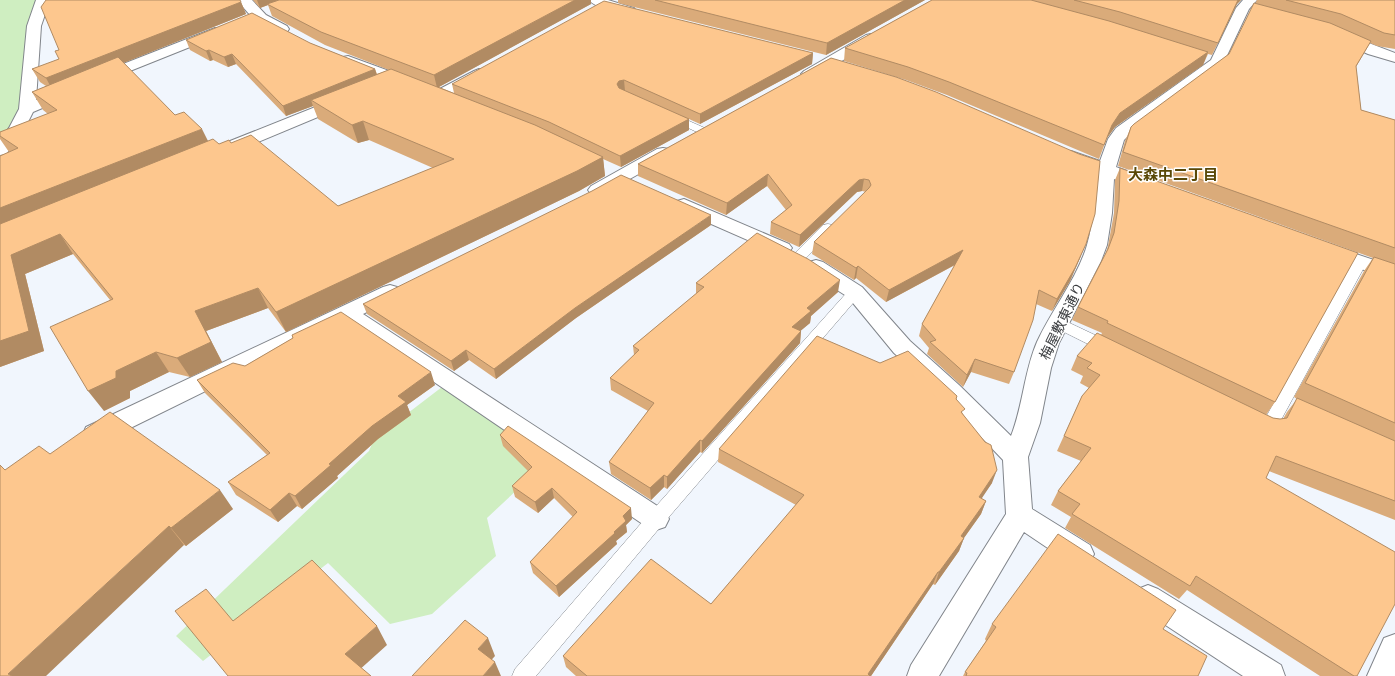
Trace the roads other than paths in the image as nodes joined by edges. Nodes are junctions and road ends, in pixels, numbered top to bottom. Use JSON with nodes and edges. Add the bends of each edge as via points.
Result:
{"nodes":[{"id":1,"x":43,"y":0,"type":"edge"},
{"id":2,"x":245,"y":0,"type":"edge"},
{"id":3,"x":600,"y":4,"type":"edge"},
{"id":4,"x":1247,"y":4,"type":"edge"},
{"id":5,"x":1260,"y":13,"type":"edge"},
{"id":6,"x":643,"y":14,"type":"edge"},
{"id":7,"x":225,"y":28,"type":"edge"},
{"id":8,"x":883,"y":31,"type":"edge"},
{"id":9,"x":1329,"y":31,"type":"edge"},
{"id":10,"x":291,"y":34,"type":"edge"},
{"id":11,"x":333,"y":54,"type":"edge"},
{"id":12,"x":807,"y":56,"type":"edge"},
{"id":13,"x":1201,"y":58,"type":"edge"},
{"id":14,"x":1395,"y":58,"type":"edge"},
{"id":15,"x":828,"y":62,"type":"junction"},
{"id":16,"x":1216,"y":62,"type":"junction"},
{"id":17,"x":491,"y":68,"type":"edge"},
{"id":18,"x":847,"y":68,"type":"edge"},
{"id":19,"x":397,"y":79,"type":"junction"},
{"id":20,"x":798,"y":80,"type":"edge"},
{"id":21,"x":440,"y":95,"type":"junction"},
{"id":22,"x":460,"y":104,"type":"edge"},
{"id":23,"x":27,"y":109,"type":"junction"},
{"id":24,"x":660,"y":111,"type":"edge"},
{"id":25,"x":696,"y":135,"type":"joint"},
{"id":26,"x":0,"y":150,"type":"edge"},
{"id":27,"x":1060,"y":151,"type":"edge"},
{"id":28,"x":209,"y":156,"type":"edge"},
{"id":29,"x":601,"y":166,"type":"edge"},
{"id":30,"x":1106,"y":169,"type":"junction"},
{"id":31,"x":622,"y":177,"type":"junction"},
{"id":32,"x":643,"y":187,"type":"edge"},
{"id":33,"x":1161,"y":190,"type":"edge"},
{"id":34,"x":668,"y":198,"type":"edge"},
{"id":35,"x":579,"y":200,"type":"edge"},
{"id":36,"x":839,"y":218,"type":"edge"},
{"id":37,"x":1308,"y":243,"type":"edge"},
{"id":38,"x":799,"y":257,"type":"junction"},
{"id":39,"x":1360,"y":262,"type":"junction"},
{"id":40,"x":1395,"y":274,"type":"edge"},
{"id":41,"x":408,"y":283,"type":"edge"},
{"id":42,"x":855,"y":292,"type":"junction"},
{"id":43,"x":347,"y":313,"type":"junction"},
{"id":44,"x":1059,"y":323,"type":"junction"},
{"id":45,"x":1122,"y":354,"type":"edge"},
{"id":46,"x":1248,"y":415,"type":"edge"},
{"id":47,"x":79,"y":442,"type":"edge"},
{"id":48,"x":1015,"y":457,"type":"junction"},
{"id":49,"x":1019,"y":515,"type":"junction"},
{"id":50,"x":656,"y":519,"type":"junction"},
{"id":51,"x":1102,"y":569,"type":"edge"},
{"id":52,"x":1129,"y":586,"type":"edge"},
{"id":53,"x":1395,"y":648,"type":"edge"},
{"id":54,"x":522,"y":676,"type":"edge"},
{"id":55,"x":922,"y":676,"type":"edge"},
{"id":56,"x":1270,"y":676,"type":"edge"},
{"id":57,"x":1382,"y":676,"type":"edge"}],
"edges":[{"from":1,"to":23,"type":"street","via":[[34,26]]},
{"from":2,"to":10,"type":"street","via":[[252,11]]},
{"from":3,"to":6,"type":"street"},
{"from":4,"to":5,"type":"street"},
{"from":4,"to":16,"type":"street","name":"梅屋敷東通り"},
{"from":7,"to":23,"type":"street"},
{"from":8,"to":15,"type":"street"},
{"from":9,"to":14,"type":"street"},
{"from":11,"to":19,"type":"street"},
{"from":12,"to":15,"type":"street"},
{"from":13,"to":16,"type":"street"},
{"from":15,"to":18,"type":"street"},
{"from":15,"to":20,"type":"street"},
{"from":16,"to":30,"type":"street","name":"梅屋敷東通り","via":[[1122,132],[1116,139]]},
{"from":17,"to":21,"type":"street"},
{"from":19,"to":21,"type":"street"},
{"from":19,"to":28,"type":"street"},
{"from":21,"to":22,"type":"street"},
{"from":23,"to":26,"type":"street","via":[[16,130]]},
{"from":24,"to":25,"type":"lane"},
{"from":25,"to":31,"type":"street"},
{"from":27,"to":30,"type":"street"},
{"from":29,"to":31,"type":"street"},
{"from":30,"to":33,"type":"street"},
{"from":30,"to":44,"type":"street","name":"梅屋敷東通り","via":[[1103,213],[1097,245]]},
{"from":31,"to":32,"type":"street"},
{"from":31,"to":35,"type":"street"},
{"from":34,"to":38,"type":"street"},
{"from":36,"to":38,"type":"lane"},
{"from":37,"to":39,"type":"street"},
{"from":38,"to":42,"type":"street"},
{"from":39,"to":40,"type":"street"},
{"from":39,"to":46,"type":"lane","via":[[1290,405],[1269,426]]},
{"from":41,"to":43,"type":"street"},
{"from":42,"to":48,"type":"street","via":[[902,347],[951,391]]},
{"from":42,"to":50,"type":"lane"},
{"from":43,"to":47,"type":"street"},
{"from":43,"to":50,"type":"street"},
{"from":44,"to":45,"type":"lane"},
{"from":44,"to":48,"type":"street","name":"梅屋敷東通り","via":[[1048,343],[1028,424]]},
{"from":48,"to":49,"type":"street","name":"梅屋敷東通り"},
{"from":49,"to":51,"type":"street"},
{"from":49,"to":55,"type":"street"},
{"from":50,"to":54,"type":"lane"},
{"from":52,"to":56,"type":"street"},
{"from":53,"to":57,"type":"street"}]}
